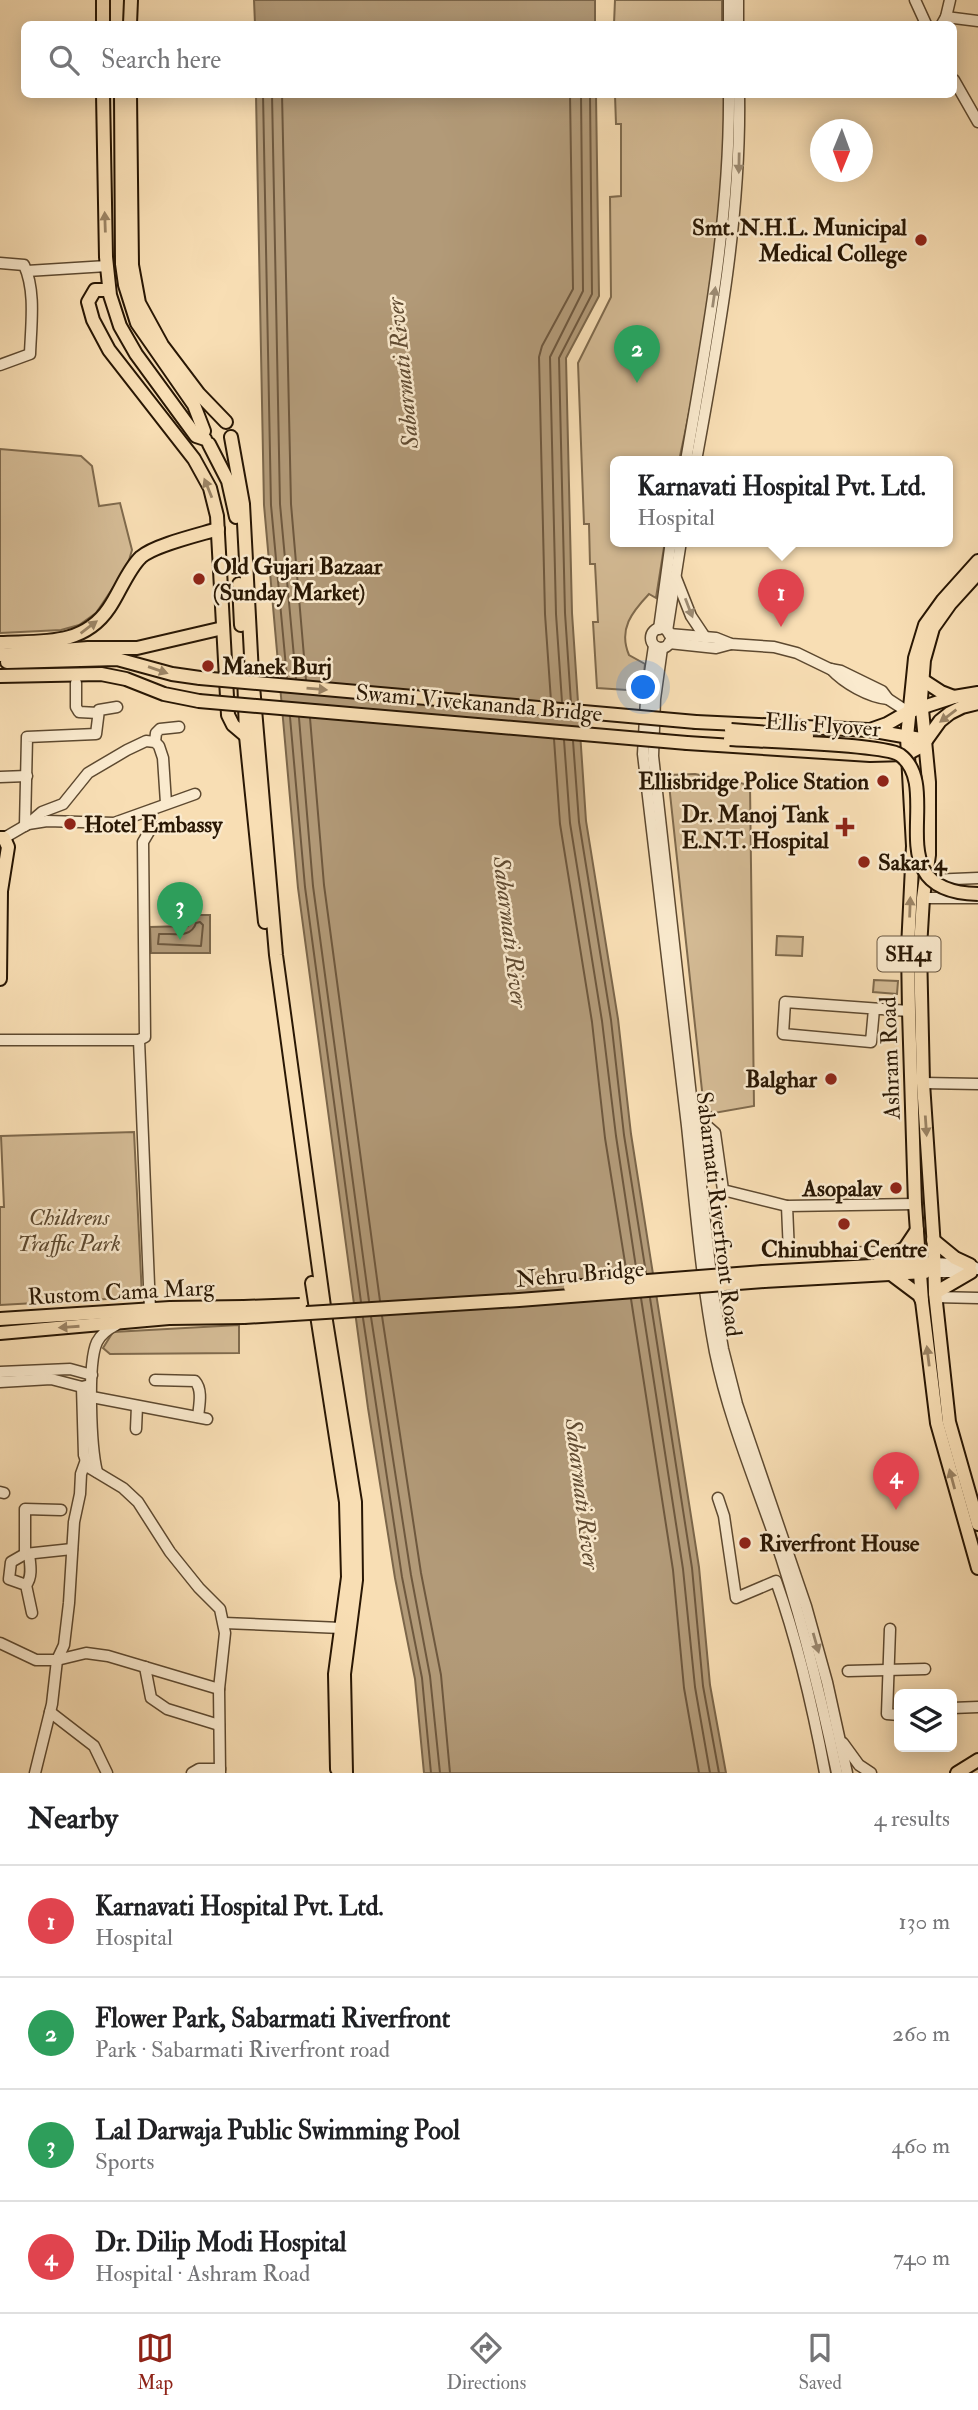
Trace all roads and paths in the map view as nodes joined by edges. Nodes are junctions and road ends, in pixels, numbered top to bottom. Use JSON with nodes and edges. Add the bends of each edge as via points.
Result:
{"nodes":[{"id":1,"x":103,"y":0,"type":"edge"},
{"id":2,"x":122,"y":0,"type":"edge"},
{"id":3,"x":131,"y":0,"type":"edge"},
{"id":4,"x":729,"y":0,"type":"edge"},
{"id":5,"x":738,"y":0,"type":"edge"},
{"id":6,"x":915,"y":0,"type":"edge"},
{"id":7,"x":950,"y":0,"type":"edge"},
{"id":8,"x":103,"y":21,"type":"edge"},
{"id":9,"x":122,"y":21,"type":"edge"},
{"id":10,"x":130,"y":21,"type":"edge"},
{"id":11,"x":729,"y":21,"type":"edge"},
{"id":12,"x":738,"y":21,"type":"edge"},
{"id":13,"x":925,"y":21,"type":"edge"},
{"id":14,"x":944,"y":21,"type":"edge"},
{"id":15,"x":978,"y":21,"type":"edge"},
{"id":16,"x":957,"y":85,"type":"edge"},
{"id":17,"x":103,"y":98,"type":"edge"},
{"id":18,"x":121,"y":98,"type":"edge"},
{"id":19,"x":130,"y":98,"type":"edge"},
{"id":20,"x":729,"y":98,"type":"edge"},
{"id":21,"x":739,"y":98,"type":"edge"},
{"id":22,"x":978,"y":122,"type":"edge"},
{"id":23,"x":732,"y":198,"type":"junction"},
{"id":24,"x":724,"y":256,"type":"junction"},
{"id":25,"x":0,"y":263,"type":"edge"},
{"id":26,"x":107,"y":266,"type":"junction"},
{"id":27,"x":27,"y":271,"type":"junction"},
{"id":28,"x":109,"y":290,"type":"junction"},
{"id":29,"x":0,"y":365,"type":"edge"},
{"id":30,"x":226,"y":422,"type":"junction"},
{"id":31,"x":231,"y":437,"type":"junction"},
{"id":32,"x":206,"y":438,"type":"junction"},
{"id":33,"x":687,"y":456,"type":"edge"},
{"id":34,"x":697,"y":456,"type":"edge"},
{"id":35,"x":218,"y":529,"type":"junction"},
{"id":36,"x":671,"y":547,"type":"edge"},
{"id":37,"x":680,"y":547,"type":"edge"},
{"id":38,"x":978,"y":561,"type":"edge"},
{"id":39,"x":978,"y":573,"type":"edge"},
{"id":40,"x":676,"y":577,"type":"junction"},
{"id":41,"x":223,"y":628,"type":"junction"},
{"id":42,"x":705,"y":637,"type":"junction"},
{"id":43,"x":664,"y":638,"type":"junction"},
{"id":44,"x":0,"y":643,"type":"edge"},
{"id":45,"x":731,"y":644,"type":"junction"},
{"id":46,"x":0,"y":655,"type":"edge"},
{"id":47,"x":0,"y":662,"type":"edge"},
{"id":48,"x":0,"y":676,"type":"edge"},
{"id":49,"x":921,"y":679,"type":"junction"},
{"id":50,"x":76,"y":683,"type":"dead end"},
{"id":51,"x":978,"y":693,"type":"edge"},
{"id":52,"x":954,"y":697,"type":"junction"},
{"id":53,"x":978,"y":703,"type":"edge"},
{"id":54,"x":117,"y":707,"type":"dead end"},
{"id":55,"x":923,"y":708,"type":"junction"},
{"id":56,"x":908,"y":712,"type":"junction"},
{"id":57,"x":98,"y":713,"type":"junction"},
{"id":58,"x":705,"y":723,"type":"junction"},
{"id":59,"x":179,"y":727,"type":"dead end"},
{"id":60,"x":869,"y":730,"type":"junction"},
{"id":61,"x":246,"y":736,"type":"junction"},
{"id":62,"x":907,"y":737,"type":"junction"},
{"id":63,"x":926,"y":740,"type":"junction"},
{"id":64,"x":155,"y":742,"type":"junction"},
{"id":65,"x":711,"y":743,"type":"junction"},
{"id":66,"x":907,"y":754,"type":"junction"},
{"id":67,"x":27,"y":776,"type":"junction"},
{"id":68,"x":0,"y":777,"type":"edge"},
{"id":69,"x":195,"y":794,"type":"dead end"},
{"id":70,"x":166,"y":803,"type":"junction"},
{"id":71,"x":152,"y":810,"type":"junction"},
{"id":72,"x":27,"y":825,"type":"junction"},
{"id":73,"x":2,"y":838,"type":"edge"},
{"id":74,"x":0,"y":877,"type":"edge"},
{"id":75,"x":978,"y":878,"type":"edge"},
{"id":76,"x":926,"y":881,"type":"junction"},
{"id":77,"x":978,"y":886,"type":"edge"},
{"id":78,"x":1,"y":891,"type":"edge"},
{"id":79,"x":978,"y":896,"type":"edge"},
{"id":80,"x":923,"y":898,"type":"junction"},
{"id":81,"x":0,"y":979,"type":"edge"},
{"id":82,"x":874,"y":1009,"type":"junction"},
{"id":83,"x":909,"y":1011,"type":"junction"},
{"id":84,"x":0,"y":1040,"type":"edge"},
{"id":85,"x":139,"y":1040,"type":"junction"},
{"id":86,"x":923,"y":1083,"type":"junction"},
{"id":87,"x":978,"y":1084,"type":"edge"},
{"id":88,"x":691,"y":1125,"type":"junction"},
{"id":89,"x":915,"y":1204,"type":"junction"},
{"id":90,"x":787,"y":1206,"type":"junction"},
{"id":91,"x":917,"y":1230,"type":"junction"},
{"id":92,"x":933,"y":1240,"type":"junction"},
{"id":93,"x":898,"y":1252,"type":"junction"},
{"id":94,"x":876,"y":1265,"type":"junction"},
{"id":95,"x":920,"y":1268,"type":"junction"},
{"id":96,"x":934,"y":1268,"type":"junction"},
{"id":97,"x":974,"y":1269,"type":"edge"},
{"id":98,"x":891,"y":1274,"type":"junction"},
{"id":99,"x":764,"y":1276,"type":"junction"},
{"id":100,"x":935,"y":1295,"type":"junction"},
{"id":101,"x":978,"y":1298,"type":"edge"},
{"id":102,"x":922,"y":1301,"type":"junction"},
{"id":103,"x":150,"y":1309,"type":"junction"},
{"id":104,"x":244,"y":1312,"type":"junction"},
{"id":105,"x":0,"y":1319,"type":"edge"},
{"id":106,"x":120,"y":1323,"type":"junction"},
{"id":107,"x":0,"y":1332,"type":"edge"},
{"id":108,"x":0,"y":1372,"type":"edge"},
{"id":109,"x":155,"y":1380,"type":"dead end"},
{"id":110,"x":0,"y":1382,"type":"edge"},
{"id":111,"x":89,"y":1382,"type":"junction"},
{"id":112,"x":92,"y":1397,"type":"junction"},
{"id":113,"x":137,"y":1406,"type":"junction"},
{"id":114,"x":136,"y":1429,"type":"dead end"},
{"id":115,"x":86,"y":1460,"type":"junction"},
{"id":116,"x":97,"y":1472,"type":"junction"},
{"id":117,"x":718,"y":1498,"type":"dead end"},
{"id":118,"x":61,"y":1510,"type":"dead end"},
{"id":119,"x":772,"y":1519,"type":"junction"},
{"id":120,"x":978,"y":1524,"type":"edge"},
{"id":121,"x":72,"y":1549,"type":"junction"},
{"id":122,"x":27,"y":1554,"type":"junction"},
{"id":123,"x":978,"y":1568,"type":"edge"},
{"id":124,"x":5,"y":1580,"type":"edge"},
{"id":125,"x":26,"y":1585,"type":"junction"},
{"id":126,"x":791,"y":1610,"type":"junction"},
{"id":127,"x":32,"y":1613,"type":"dead end"},
{"id":128,"x":224,"y":1623,"type":"junction"},
{"id":129,"x":341,"y":1628,"type":"junction"},
{"id":130,"x":890,"y":1629,"type":"dead end"},
{"id":131,"x":0,"y":1643,"type":"edge"},
{"id":132,"x":57,"y":1660,"type":"junction"},
{"id":133,"x":145,"y":1667,"type":"junction"},
{"id":134,"x":925,"y":1669,"type":"dead end"},
{"id":135,"x":848,"y":1671,"type":"dead end"},
{"id":136,"x":888,"y":1671,"type":"junction"},
{"id":137,"x":219,"y":1689,"type":"junction"},
{"id":138,"x":978,"y":1707,"type":"edge"},
{"id":139,"x":957,"y":1708,"type":"edge"},
{"id":140,"x":50,"y":1712,"type":"junction"},
{"id":141,"x":894,"y":1715,"type":"edge"},
{"id":142,"x":219,"y":1725,"type":"junction"},
{"id":143,"x":827,"y":1726,"type":"junction"},
{"id":144,"x":841,"y":1740,"type":"junction"},
{"id":145,"x":978,"y":1760,"type":"edge"},
{"id":146,"x":220,"y":1771,"type":"edge"},
{"id":147,"x":108,"y":1772,"type":"edge"},
{"id":148,"x":35,"y":1773,"type":"edge"},
{"id":149,"x":192,"y":1773,"type":"edge"},
{"id":150,"x":337,"y":1773,"type":"edge"},
{"id":151,"x":346,"y":1773,"type":"edge"},
{"id":152,"x":825,"y":1773,"type":"edge"},
{"id":153,"x":837,"y":1773,"type":"edge"},
{"id":154,"x":847,"y":1773,"type":"edge"},
{"id":155,"x":871,"y":1773,"type":"edge"},
{"id":156,"x":957,"y":1773,"type":"edge"}],
"edges":[{"from":1,"to":8,"type":"main road"},
{"from":2,"to":9,"type":"main road"},
{"from":3,"to":10,"type":"main road"},
{"from":4,"to":11,"type":"street"},
{"from":5,"to":12,"type":"street"},
{"from":6,"to":13,"type":"street"},
{"from":7,"to":14,"type":"street"},
{"from":14,"to":15,"type":"street"},
{"from":16,"to":22,"type":"street"},
{"from":26,"to":17,"type":"main road","one_way":true},
{"from":18,"to":32,"type":"main road","via":[[125,285],[137,323],[194,405]]},
{"from":19,"to":30,"type":"main road","via":[[132,265],[139,303],[162,345]]},
{"from":20,"to":23,"type":"street"},
{"from":21,"to":23,"type":"street","one_way":true},
{"from":23,"to":24,"type":"street"},
{"from":33,"to":24,"type":"street","one_way":true},
{"from":24,"to":34,"type":"street","via":[[718,338]]},
{"from":25,"to":27,"type":"street","via":[[24,265]]},
{"from":26,"to":27,"type":"street"},
{"from":26,"to":28,"type":"main road"},
{"from":27,"to":29,"type":"street","via":[[30,354]]},
{"from":28,"to":32,"type":"main road","via":[[120,326],[136,355],[195,436]]},
{"from":35,"to":28,"type":"main road","one_way":true,"via":[[210,488],[194,459],[109,349],[93,320],[88,302],[94,290]]},
{"from":30,"to":31,"type":"main road"},
{"from":30,"to":32,"type":"main road","via":[[212,420]]},
{"from":31,"to":32,"type":"main road","via":[[222,447]]},
{"from":31,"to":151,"type":"main road","via":[[243,504],[276,955],[355,1502],[356,1580],[344,1674]]},
{"from":32,"to":61,"type":"main road","via":[[235,506]]},
{"from":35,"to":41,"type":"main road"},
{"from":44,"to":35,"type":"main road","one_way":true,"via":[[50,643],[78,635],[108,610],[141,557]]},
{"from":36,"to":43,"type":"street"},
{"from":37,"to":40,"type":"street"},
{"from":38,"to":56,"type":"main road","name":"Ashram Road","number":"SH41","via":[[925,625]]},
{"from":39,"to":49,"type":"main road","name":"Ashram Road","via":[[933,628]]},
{"from":40,"to":42,"type":"street","one_way":true},
{"from":40,"to":43,"type":"street"},
{"from":41,"to":46,"type":"main road","via":[[137,648]]},
{"from":41,"to":61,"type":"main road","via":[[228,715]]},
{"from":42,"to":43,"type":"street"},
{"from":42,"to":45,"type":"street"},
{"from":43,"to":45,"type":"street","via":[[716,648]]},
{"from":43,"to":88,"type":"street","name":"Sabarmati Riverfront Road","via":[[646,700],[643,754]]},
{"from":45,"to":56,"type":"street","via":[[797,653]]},
{"from":47,"to":58,"type":"main road","name":"Swami Vivekananda Bridge","one_way":true,"bridge":true,"via":[[117,659],[200,678]]},
{"from":48,"to":65,"type":"main road","name":"Swami Vivekananda Bridge","bridge":true,"via":[[101,674],[199,701]]},
{"from":49,"to":52,"type":"main road"},
{"from":49,"to":55,"type":"main road","name":"Ashram Road"},
{"from":50,"to":57,"type":"street","via":[[79,712]]},
{"from":51,"to":52,"type":"main road"},
{"from":52,"to":55,"type":"main road"},
{"from":53,"to":63,"type":"main road","one_way":true,"via":[[950,713]]},
{"from":54,"to":57,"type":"street"},
{"from":55,"to":56,"type":"main road"},
{"from":55,"to":63,"type":"main road","name":"Ashram Road"},
{"from":56,"to":60,"type":"main road"},
{"from":56,"to":62,"type":"main road","name":"Ashram Road","number":"SH41"},
{"from":57,"to":67,"type":"street","via":[[96,734],[29,736]]},
{"from":58,"to":60,"type":"main road"},
{"from":58,"to":77,"type":"main road","name":"Ellis Flyover","bridge":true,"via":[[731,730],[863,739],[902,747],[914,759],[920,775],[923,846],[932,867],[957,884]]},
{"from":59,"to":64,"type":"street","via":[[160,729]]},
{"from":60,"to":62,"type":"main road"},
{"from":61,"to":129,"type":"main road","via":[[268,953],[317,1324],[346,1502],[348,1577]]},
{"from":62,"to":63,"type":"main road"},
{"from":62,"to":66,"type":"main road","name":"Ashram Road","number":"SH41"},
{"from":63,"to":66,"type":"main road"},
{"from":63,"to":76,"type":"main road","name":"Ashram Road"},
{"from":64,"to":70,"type":"street","via":[[163,758]]},
{"from":64,"to":72,"type":"street","via":[[127,750],[88,774],[63,804],[42,812]]},
{"from":65,"to":66,"type":"main road"},
{"from":65,"to":79,"type":"main road","name":"Ellis Flyover","bridge":true,"via":[[730,739],[861,747],[899,754],[915,779],[917,849],[925,872],[937,883]]},
{"from":83,"to":66,"type":"main road","name":"Ashram Road","number":"SH41","one_way":true,"via":[[913,846]]},
{"from":67,"to":68,"type":"street"},
{"from":67,"to":72,"type":"street"},
{"from":69,"to":70,"type":"street"},
{"from":70,"to":71,"type":"street"},
{"from":71,"to":72,"type":"street","via":[[114,823],[47,821]]},
{"from":71,"to":85,"type":"street","via":[[148,834],[143,838],[145,1037]]},
{"from":72,"to":73,"type":"street"},
{"from":73,"to":78,"type":"main road","via":[[8,847]]},
{"from":74,"to":78,"type":"main road"},
{"from":75,"to":76,"type":"street"},
{"from":76,"to":80,"type":"main road","name":"Ashram Road"},
{"from":78,"to":81,"type":"main road"},
{"from":79,"to":80,"type":"street"},
{"from":80,"to":86,"type":"main road","name":"Ashram Road"},
{"from":82,"to":82,"type":"street","via":[[785,1002],[783,1034],[871,1042]]},
{"from":82,"to":83,"type":"street"},
{"from":83,"to":89,"type":"main road","name":"Ashram Road","number":"SH41"},
{"from":84,"to":85,"type":"street"},
{"from":85,"to":103,"type":"street"},
{"from":86,"to":87,"type":"street"},
{"from":86,"to":92,"type":"main road","name":"Ashram Road","one_way":true},
{"from":88,"to":90,"type":"street","via":[[707,1126],[715,1133],[723,1190]]},
{"from":88,"to":119,"type":"street","name":"Sabarmati Riverfront Road","via":[[702,1270],[715,1350],[743,1453]]},
{"from":89,"to":90,"type":"street"},
{"from":89,"to":91,"type":"main road","name":"Ashram Road","number":"SH41"},
{"from":90,"to":93,"type":"street","via":[[789,1253]]},
{"from":91,"to":93,"type":"main road"},
{"from":91,"to":95,"type":"main road","name":"Ashram Road","number":"SH41"},
{"from":92,"to":96,"type":"main road","name":"Ashram Road"},
{"from":92,"to":97,"type":"main road"},
{"from":93,"to":94,"type":"main road"},
{"from":94,"to":95,"type":"main road","name":"Nehru Bridge"},
{"from":94,"to":99,"type":"main road","name":"Nehru Bridge"},
{"from":95,"to":96,"type":"main road"},
{"from":95,"to":98,"type":"main road","name":"Nehru Bridge"},
{"from":95,"to":102,"type":"main road","name":"Ashram Road","number":"SH41"},
{"from":96,"to":97,"type":"street"},
{"from":96,"to":100,"type":"main road","name":"Ashram Road"},
{"from":97,"to":100,"type":"main road"},
{"from":98,"to":99,"type":"main road","name":"Nehru Bridge"},
{"from":98,"to":102,"type":"main road"},
{"from":99,"to":104,"type":"main road","name":"Nehru Bridge","bridge":true},
{"from":100,"to":101,"type":"street"},
{"from":100,"to":120,"type":"main road","name":"Ashram Road","via":[[949,1422]]},
{"from":123,"to":102,"type":"main road","name":"Ashram Road","number":"SH41","one_way":true,"via":[[937,1423]]},
{"from":103,"to":104,"type":"main road","name":"Rustom Cama Marg"},
{"from":103,"to":105,"type":"main road","name":"Rustom Cama Marg"},
{"from":104,"to":106,"type":"main road","name":"Rustom Cama Marg"},
{"from":106,"to":107,"type":"main road","name":"Rustom Cama Marg","one_way":true},
{"from":106,"to":111,"type":"street","via":[[108,1329],[96,1345]]},
{"from":108,"to":111,"type":"street","via":[[70,1370]]},
{"from":109,"to":113,"type":"street","via":[[195,1381],[203,1418]]},
{"from":110,"to":111,"type":"street"},
{"from":111,"to":112,"type":"street"},
{"from":111,"to":115,"type":"street","via":[[82,1426]]},
{"from":112,"to":113,"type":"street"},
{"from":112,"to":116,"type":"street"},
{"from":113,"to":114,"type":"street"},
{"from":115,"to":116,"type":"street"},
{"from":115,"to":121,"type":"street"},
{"from":116,"to":128,"type":"street","via":[[138,1502],[170,1552],[220,1609]]},
{"from":117,"to":126,"type":"street","via":[[736,1598],[776,1581]]},
{"from":118,"to":122,"type":"street","via":[[25,1509]]},
{"from":119,"to":126,"type":"street","name":"Sabarmati Riverfront Road"},
{"from":119,"to":143,"type":"street","name":"Sabarmati Riverfront Road","one_way":true,"via":[[806,1606]]},
{"from":121,"to":122,"type":"street"},
{"from":121,"to":132,"type":"street","via":[[64,1645]]},
{"from":122,"to":124,"type":"street","via":[[10,1562]]},
{"from":122,"to":125,"type":"street","via":[[30,1571]]},
{"from":124,"to":125,"type":"street"},
{"from":125,"to":127,"type":"street"},
{"from":126,"to":143,"type":"street"},
{"from":128,"to":129,"type":"street"},
{"from":128,"to":137,"type":"street"},
{"from":129,"to":150,"type":"main road","via":[[335,1674]]},
{"from":130,"to":136,"type":"street"},
{"from":131,"to":132,"type":"street","via":[[36,1660]]},
{"from":132,"to":133,"type":"street","via":[[86,1654]]},
{"from":132,"to":140,"type":"street"},
{"from":133,"to":137,"type":"street"},
{"from":133,"to":142,"type":"street","via":[[151,1698],[167,1709]]},
{"from":134,"to":136,"type":"street"},
{"from":135,"to":136,"type":"street"},
{"from":136,"to":141,"type":"street","via":[[887,1714]]},
{"from":137,"to":142,"type":"street"},
{"from":138,"to":139,"type":"street"},
{"from":140,"to":147,"type":"street","via":[[94,1746]]},
{"from":140,"to":148,"type":"street"},
{"from":142,"to":146,"type":"street"},
{"from":143,"to":144,"type":"street"},
{"from":143,"to":152,"type":"street"},
{"from":143,"to":153,"type":"street","name":"Sabarmati Riverfront Road"},
{"from":144,"to":154,"type":"street"},
{"from":144,"to":155,"type":"street"},
{"from":145,"to":156,"type":"main road"},
{"from":146,"to":149,"type":"street"}]}
